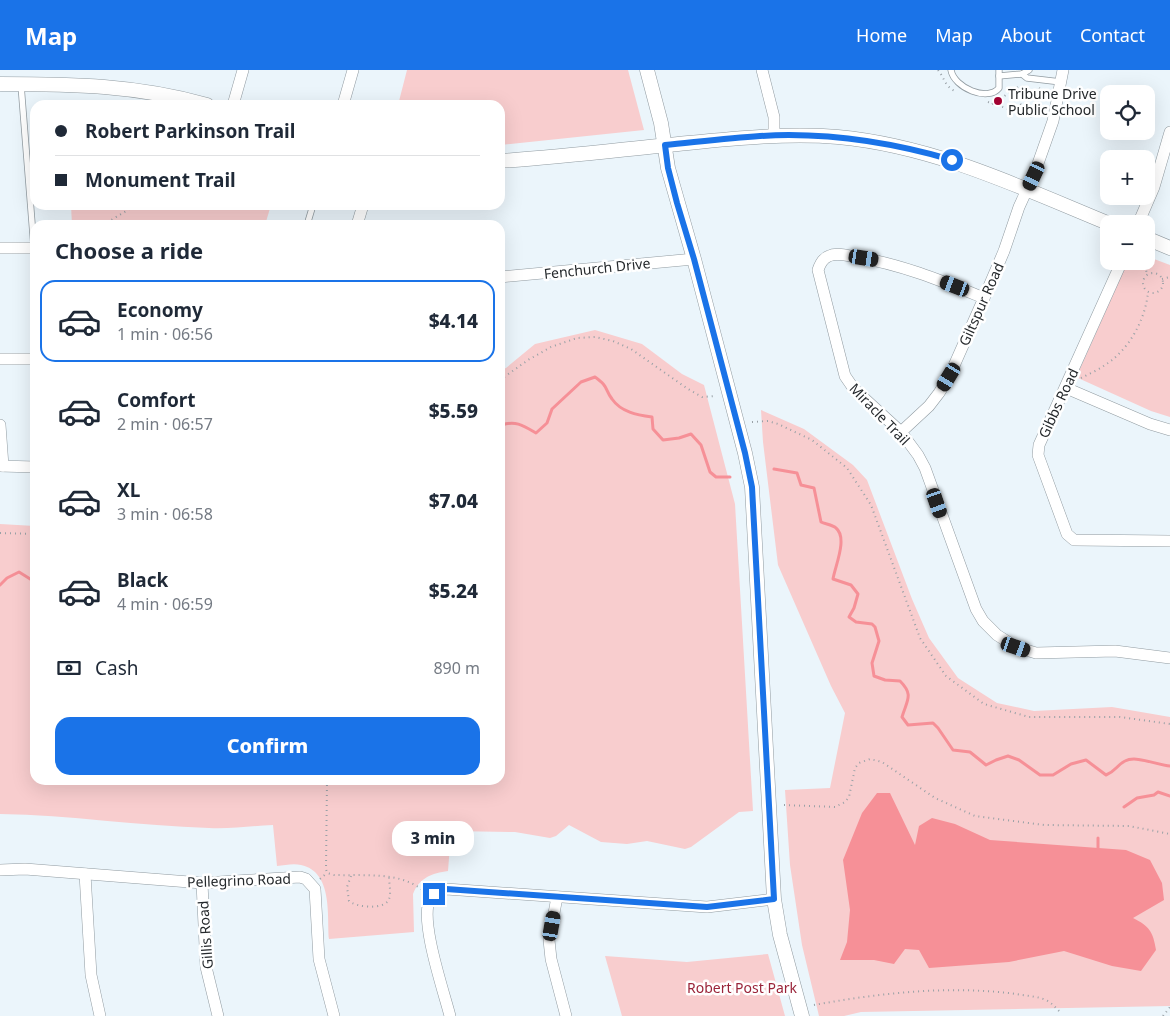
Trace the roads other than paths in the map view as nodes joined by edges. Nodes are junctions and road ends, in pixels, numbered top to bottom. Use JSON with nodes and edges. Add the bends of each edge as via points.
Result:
{"nodes":[{"id":1,"x":243,"y":70,"type":"edge"},
{"id":2,"x":352,"y":70,"type":"edge"},
{"id":3,"x":647,"y":70,"type":"edge"},
{"id":4,"x":762,"y":70,"type":"edge"},
{"id":5,"x":951,"y":70,"type":"edge"},
{"id":6,"x":1029,"y":70,"type":"edge"},
{"id":7,"x":1063,"y":70,"type":"edge"},
{"id":8,"x":1022,"y":72,"type":"edge"},
{"id":9,"x":999,"y":73,"type":"edge"},
{"id":10,"x":1061,"y":82,"type":"junction"},
{"id":11,"x":0,"y":84,"type":"edge"},
{"id":12,"x":21,"y":84,"type":"junction"},
{"id":13,"x":186,"y":100,"type":"edge"},
{"id":14,"x":234,"y":100,"type":"edge"},
{"id":15,"x":343,"y":100,"type":"edge"},
{"id":16,"x":1170,"y":132,"type":"edge"},
{"id":17,"x":774,"y":135,"type":"junction"},
{"id":18,"x":665,"y":145,"type":"junction"},
{"id":19,"x":505,"y":161,"type":"edge"},
{"id":20,"x":1027,"y":190,"type":"junction"},
{"id":21,"x":30,"y":198,"type":"edge"},
{"id":22,"x":1142,"y":215,"type":"edge"},
{"id":23,"x":1100,"y":220,"type":"edge"},
{"id":24,"x":1155,"y":242,"type":"edge"},
{"id":25,"x":0,"y":248,"type":"edge"},
{"id":26,"x":30,"y":248,"type":"edge"},
{"id":27,"x":1170,"y":248,"type":"edge"},
{"id":28,"x":694,"y":259,"type":"junction"},
{"id":29,"x":1118,"y":270,"type":"edge"},
{"id":30,"x":505,"y":277,"type":"edge"},
{"id":31,"x":984,"y":298,"type":"junction"},
{"id":32,"x":0,"y":359,"type":"edge"},
{"id":33,"x":30,"y":359,"type":"edge"},
{"id":34,"x":1066,"y":388,"type":"junction"},
{"id":35,"x":0,"y":425,"type":"edge"},
{"id":36,"x":1170,"y":430,"type":"edge"},
{"id":37,"x":900,"y":432,"type":"junction"},
{"id":38,"x":2,"y":466,"type":"edge"},
{"id":39,"x":30,"y":467,"type":"edge"},
{"id":40,"x":1170,"y":541,"type":"edge"},
{"id":41,"x":1170,"y":658,"type":"edge"},
{"id":42,"x":0,"y":870,"type":"edge"},
{"id":43,"x":85,"y":874,"type":"junction"},
{"id":44,"x":202,"y":883,"type":"junction"},
{"id":45,"x":557,"y":897,"type":"junction"},
{"id":46,"x":774,"y":899,"type":"junction"},
{"id":47,"x":100,"y":1016,"type":"edge"},
{"id":48,"x":218,"y":1016,"type":"edge"},
{"id":49,"x":334,"y":1016,"type":"edge"},
{"id":50,"x":450,"y":1016,"type":"edge"},
{"id":51,"x":566,"y":1016,"type":"edge"},
{"id":52,"x":802,"y":1016,"type":"edge"}],
"edges":[{"from":1,"to":14,"type":"street"},
{"from":2,"to":15,"type":"street"},
{"from":3,"to":18,"type":"street"},
{"from":4,"to":17,"type":"street","via":[[774,117]]},
{"from":5,"to":9,"type":"lane","via":[[955,80],[964,87],[989,94],[999,88]]},
{"from":6,"to":8,"type":"lane"},
{"from":7,"to":10,"type":"street","name":"Giltspur Road"},
{"from":8,"to":9,"type":"lane"},
{"from":8,"to":10,"type":"lane","via":[[1027,78]]},
{"from":10,"to":20,"type":"street","name":"Giltspur Road","via":[[1053,121]]},
{"from":11,"to":12,"type":"street"},
{"from":12,"to":13,"type":"street","via":[[108,86]]},
{"from":12,"to":21,"type":"lane"},
{"from":16,"to":22,"type":"street"},
{"from":17,"to":18,"type":"street"},
{"from":17,"to":20,"type":"street","via":[[847,138],[920,151]]},
{"from":18,"to":19,"type":"street"},
{"from":18,"to":28,"type":"street","via":[[668,168]]},
{"from":20,"to":23,"type":"street"},
{"from":20,"to":31,"type":"street","name":"Giltspur Road"},
{"from":24,"to":27,"type":"street"},
{"from":25,"to":26,"type":"street"},
{"from":28,"to":30,"type":"street","name":"Fenchurch Drive"},
{"from":28,"to":46,"type":"street","via":[[752,487]]},
{"from":29,"to":34,"type":"street","name":"Gibbs Road"},
{"from":31,"to":37,"type":"street","name":"Giltspur Road","via":[[939,393]]},
{"from":31,"to":37,"type":"street","name":"Miracle Trail","via":[[912,270],[876,260],[841,254],[830,255],[820,263],[819,279],[845,376],[854,389]]},
{"from":32,"to":33,"type":"street"},
{"from":34,"to":36,"type":"street"},
{"from":34,"to":40,"type":"street","name":"Gibbs Road","via":[[1038,456],[1067,534],[1074,540]]},
{"from":35,"to":38,"type":"street"},
{"from":37,"to":41,"type":"street","name":"Miracle Trail","via":[[922,462],[976,609],[993,631],[1016,647],[1036,653],[1115,651]]},
{"from":38,"to":39,"type":"street"},
{"from":42,"to":43,"type":"street","name":"Pellegrino Road"},
{"from":43,"to":44,"type":"street","name":"Pellegrino Road"},
{"from":43,"to":47,"type":"street","via":[[91,975]]},
{"from":44,"to":48,"type":"street","name":"Gillis Road","via":[[206,967]]},
{"from":44,"to":49,"type":"street","name":"Pellegrino Road","via":[[300,877],[311,883],[315,889],[318,959]]},
{"from":45,"to":46,"type":"street","via":[[707,907]]},
{"from":45,"to":50,"type":"street","via":[[446,889],[439,890],[432,897],[428,906],[430,944]]},
{"from":45,"to":51,"type":"street","via":[[549,940]]},
{"from":46,"to":52,"type":"street"}]}
